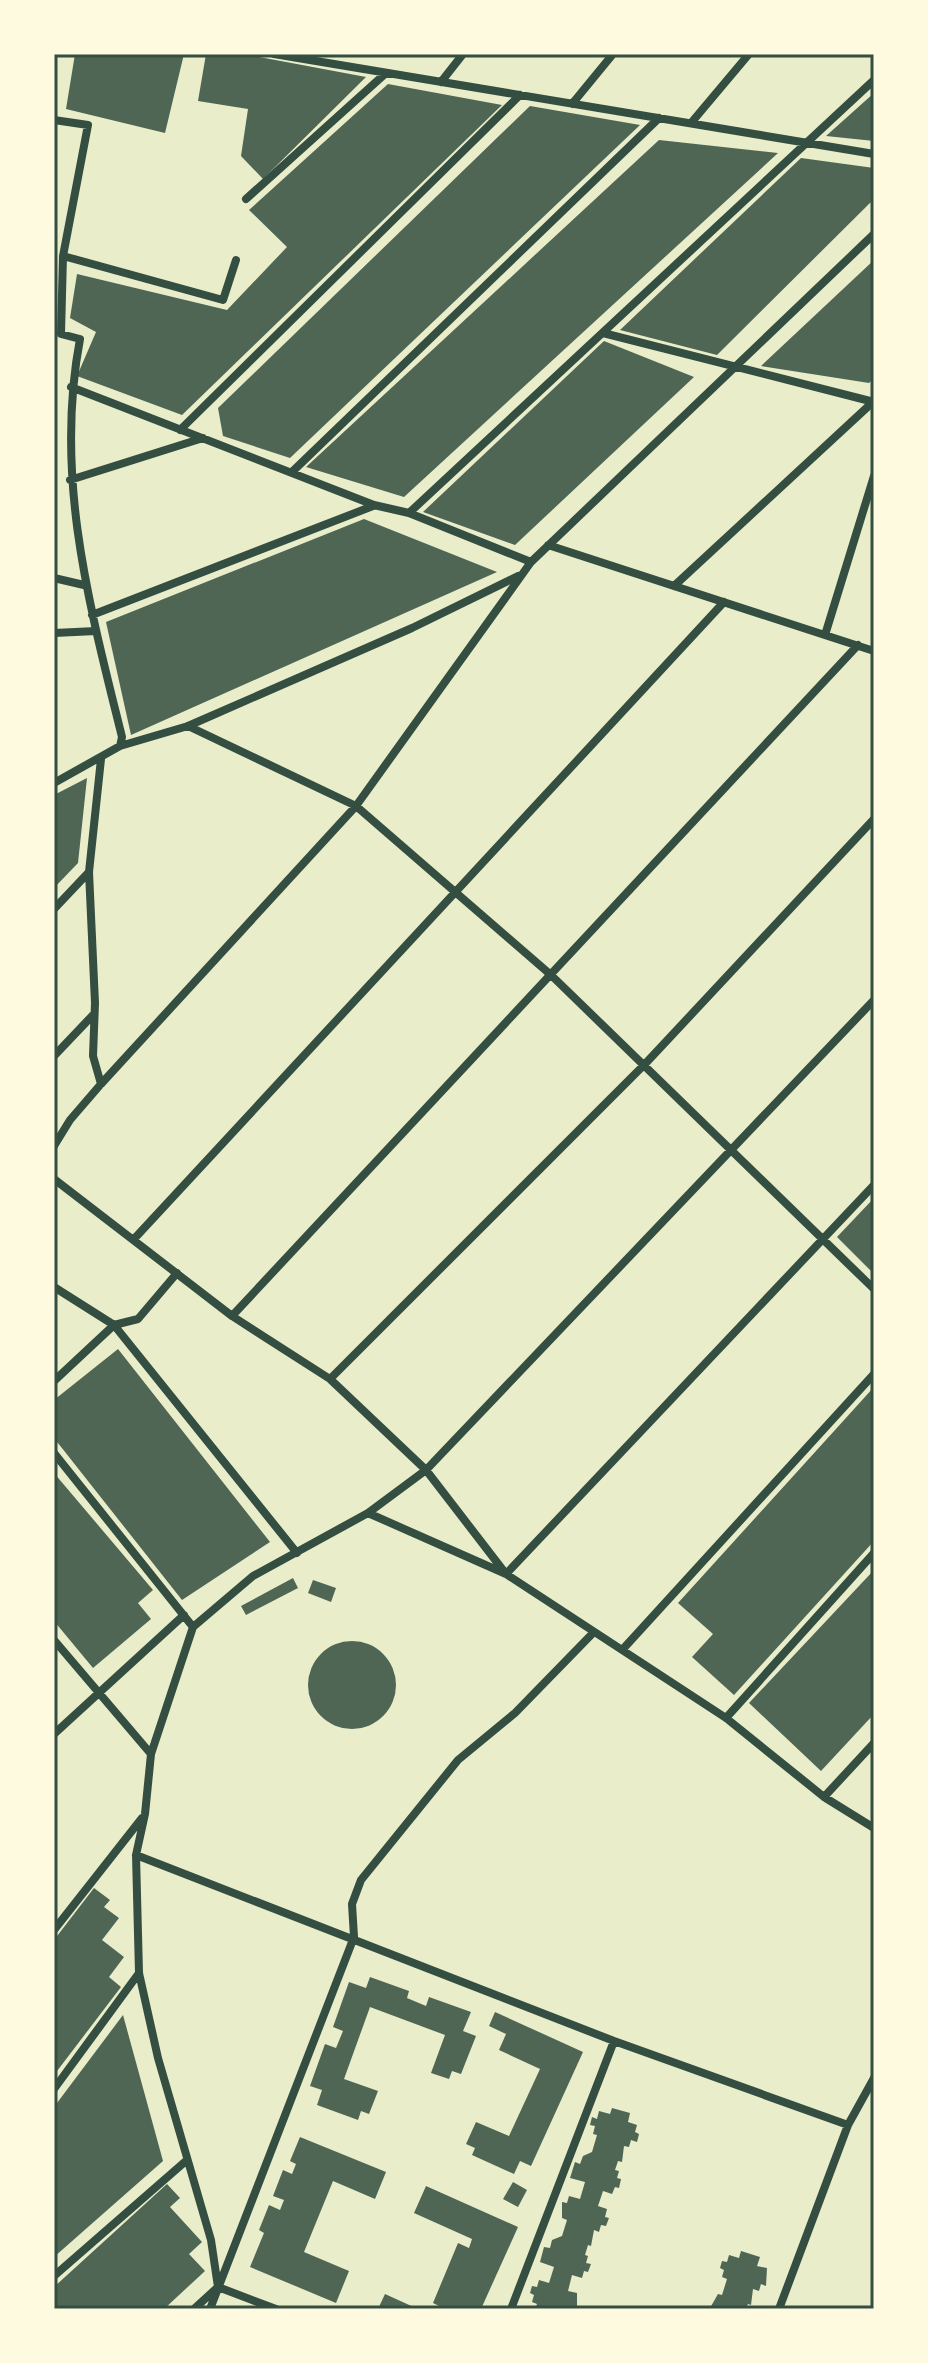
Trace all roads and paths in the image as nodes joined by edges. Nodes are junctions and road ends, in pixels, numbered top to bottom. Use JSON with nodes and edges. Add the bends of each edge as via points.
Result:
{"nodes":[{"id":1,"x":274,"y":54,"type":"edge"},
{"id":2,"x":463,"y":54,"type":"edge"},
{"id":3,"x":613,"y":54,"type":"edge"},
{"id":4,"x":749,"y":54,"type":"edge"},
{"id":5,"x":304,"y":56,"type":"edge"},
{"id":6,"x":386,"y":73,"type":"junction"},
{"id":7,"x":874,"y":80,"type":"edge"},
{"id":8,"x":441,"y":82,"type":"junction"},
{"id":9,"x":520,"y":95,"type":"junction"},
{"id":10,"x":572,"y":104,"type":"junction"},
{"id":11,"x":659,"y":118,"type":"junction"},
{"id":12,"x":54,"y":120,"type":"edge"},
{"id":13,"x":691,"y":123,"type":"junction"},
{"id":14,"x":805,"y":144,"type":"junction"},
{"id":15,"x":874,"y":154,"type":"edge"},
{"id":16,"x":246,"y":199,"type":"dead end"},
{"id":17,"x":874,"y":234,"type":"edge"},
{"id":18,"x":63,"y":256,"type":"junction"},
{"id":19,"x":236,"y":260,"type":"dead end"},
{"id":20,"x":58,"y":333,"type":"edge"},
{"id":21,"x":603,"y":333,"type":"junction"},
{"id":22,"x":730,"y":368,"type":"junction"},
{"id":23,"x":71,"y":387,"type":"junction"},
{"id":24,"x":874,"y":401,"type":"edge"},
{"id":25,"x":180,"y":430,"type":"junction"},
{"id":26,"x":203,"y":438,"type":"junction"},
{"id":27,"x":293,"y":471,"type":"junction"},
{"id":28,"x":874,"y":476,"type":"edge"},
{"id":29,"x":70,"y":480,"type":"junction"},
{"id":30,"x":374,"y":505,"type":"junction"},
{"id":31,"x":409,"y":513,"type":"junction"},
{"id":32,"x":548,"y":545,"type":"junction"},
{"id":33,"x":531,"y":562,"type":"junction"},
{"id":34,"x":518,"y":576,"type":"junction"},
{"id":35,"x":54,"y":578,"type":"edge"},
{"id":36,"x":84,"y":585,"type":"junction"},
{"id":37,"x":674,"y":586,"type":"junction"},
{"id":38,"x":724,"y":602,"type":"junction"},
{"id":39,"x":92,"y":615,"type":"junction"},
{"id":40,"x":96,"y":631,"type":"junction"},
{"id":41,"x":54,"y":633,"type":"edge"},
{"id":42,"x":825,"y":635,"type":"junction"},
{"id":43,"x":858,"y":645,"type":"junction"},
{"id":44,"x":874,"y":651,"type":"edge"},
{"id":45,"x":188,"y":726,"type":"junction"},
{"id":46,"x":120,"y":746,"type":"junction"},
{"id":47,"x":101,"y":759,"type":"junction"},
{"id":48,"x":54,"y":783,"type":"edge"},
{"id":49,"x":356,"y":806,"type":"junction"},
{"id":50,"x":874,"y":819,"type":"edge"},
{"id":51,"x":89,"y":872,"type":"junction"},
{"id":52,"x":454,"y":893,"type":"junction"},
{"id":53,"x":54,"y":909,"type":"edge"},
{"id":54,"x":551,"y":975,"type":"junction"},
{"id":55,"x":874,"y":1000,"type":"edge"},
{"id":56,"x":93,"y":1015,"type":"junction"},
{"id":57,"x":54,"y":1056,"type":"edge"},
{"id":58,"x":645,"y":1064,"type":"junction"},
{"id":59,"x":101,"y":1084,"type":"junction"},
{"id":60,"x":54,"y":1146,"type":"edge"},
{"id":61,"x":730,"y":1152,"type":"junction"},
{"id":62,"x":54,"y":1179,"type":"edge"},
{"id":63,"x":874,"y":1185,"type":"edge"},
{"id":64,"x":824,"y":1238,"type":"junction"},
{"id":65,"x":134,"y":1239,"type":"junction"},
{"id":66,"x":177,"y":1273,"type":"junction"},
{"id":67,"x":54,"y":1287,"type":"edge"},
{"id":68,"x":874,"y":1289,"type":"edge"},
{"id":69,"x":232,"y":1316,"type":"junction"},
{"id":70,"x":114,"y":1325,"type":"junction"},
{"id":71,"x":874,"y":1374,"type":"edge"},
{"id":72,"x":330,"y":1379,"type":"junction"},
{"id":73,"x":54,"y":1381,"type":"edge"},
{"id":74,"x":54,"y":1453,"type":"edge"},
{"id":75,"x":426,"y":1470,"type":"junction"},
{"id":76,"x":368,"y":1513,"type":"junction"},
{"id":77,"x":297,"y":1553,"type":"junction"},
{"id":78,"x":874,"y":1553,"type":"edge"},
{"id":79,"x":506,"y":1574,"type":"junction"},
{"id":80,"x":184,"y":1615,"type":"junction"},
{"id":81,"x":193,"y":1627,"type":"junction"},
{"id":82,"x":592,"y":1634,"type":"junction"},
{"id":83,"x":54,"y":1640,"type":"edge"},
{"id":84,"x":623,"y":1649,"type":"junction"},
{"id":85,"x":99,"y":1693,"type":"junction"},
{"id":86,"x":726,"y":1718,"type":"junction"},
{"id":87,"x":54,"y":1734,"type":"edge"},
{"id":88,"x":874,"y":1743,"type":"edge"},
{"id":89,"x":151,"y":1754,"type":"junction"},
{"id":90,"x":824,"y":1797,"type":"junction"},
{"id":91,"x":145,"y":1814,"type":"junction"},
{"id":92,"x":874,"y":1828,"type":"edge"},
{"id":93,"x":136,"y":1855,"type":"junction"},
{"id":94,"x":54,"y":1930,"type":"edge"},
{"id":95,"x":354,"y":1937,"type":"junction"},
{"id":96,"x":139,"y":1973,"type":"junction"},
{"id":97,"x":614,"y":2041,"type":"junction"},
{"id":98,"x":874,"y":2078,"type":"edge"},
{"id":99,"x":54,"y":2089,"type":"edge"},
{"id":100,"x":848,"y":2125,"type":"junction"},
{"id":101,"x":187,"y":2160,"type":"junction"},
{"id":102,"x":54,"y":2276,"type":"edge"},
{"id":103,"x":218,"y":2287,"type":"junction"},
{"id":104,"x":194,"y":2309,"type":"edge"},
{"id":105,"x":210,"y":2309,"type":"edge"},
{"id":106,"x":276,"y":2309,"type":"edge"},
{"id":107,"x":511,"y":2309,"type":"edge"},
{"id":108,"x":779,"y":2309,"type":"edge"}],
"edges":[{"from":1,"to":5,"type":"street"},
{"from":2,"to":8,"type":"street"},
{"from":3,"to":10,"type":"street"},
{"from":4,"to":13,"type":"street"},
{"from":5,"to":6,"type":"street"},
{"from":6,"to":8,"type":"street"},
{"from":6,"to":16,"type":"street"},
{"from":7,"to":14,"type":"street"},
{"from":8,"to":9,"type":"street"},
{"from":9,"to":10,"type":"street"},
{"from":9,"to":25,"type":"street"},
{"from":10,"to":11,"type":"street"},
{"from":11,"to":13,"type":"street"},
{"from":11,"to":27,"type":"street"},
{"from":12,"to":18,"type":"street","via":[[88,125]]},
{"from":13,"to":14,"type":"street"},
{"from":14,"to":15,"type":"street"},
{"from":14,"to":21,"type":"street"},
{"from":17,"to":22,"type":"street"},
{"from":18,"to":19,"type":"street","via":[[223,300]]},
{"from":18,"to":20,"type":"street"},
{"from":20,"to":23,"type":"street","via":[[80,339]]},
{"from":21,"to":22,"type":"street"},
{"from":21,"to":31,"type":"street"},
{"from":22,"to":24,"type":"street"},
{"from":22,"to":32,"type":"street"},
{"from":23,"to":25,"type":"street"},
{"from":23,"to":29,"type":"street"},
{"from":24,"to":37,"type":"street"},
{"from":25,"to":26,"type":"street"},
{"from":26,"to":27,"type":"street"},
{"from":26,"to":29,"type":"street"},
{"from":27,"to":30,"type":"street"},
{"from":28,"to":42,"type":"street"},
{"from":29,"to":36,"type":"street"},
{"from":30,"to":31,"type":"street"},
{"from":30,"to":39,"type":"street"},
{"from":31,"to":33,"type":"street"},
{"from":32,"to":33,"type":"street"},
{"from":32,"to":37,"type":"street"},
{"from":33,"to":34,"type":"street"},
{"from":34,"to":45,"type":"street"},
{"from":34,"to":49,"type":"street"},
{"from":35,"to":36,"type":"street"},
{"from":36,"to":39,"type":"street"},
{"from":37,"to":38,"type":"street"},
{"from":38,"to":42,"type":"street"},
{"from":38,"to":52,"type":"street"},
{"from":39,"to":40,"type":"street"},
{"from":40,"to":41,"type":"street"},
{"from":40,"to":46,"type":"street"},
{"from":42,"to":43,"type":"street"},
{"from":43,"to":44,"type":"street"},
{"from":43,"to":54,"type":"street"},
{"from":45,"to":46,"type":"street"},
{"from":45,"to":49,"type":"street"},
{"from":46,"to":47,"type":"street"},
{"from":47,"to":48,"type":"street"},
{"from":47,"to":51,"type":"street"},
{"from":49,"to":52,"type":"street"},
{"from":49,"to":59,"type":"street"},
{"from":50,"to":58,"type":"street"},
{"from":51,"to":53,"type":"street"},
{"from":51,"to":56,"type":"street"},
{"from":52,"to":54,"type":"street"},
{"from":52,"to":65,"type":"street"},
{"from":54,"to":58,"type":"street"},
{"from":54,"to":69,"type":"street"},
{"from":55,"to":61,"type":"street"},
{"from":56,"to":57,"type":"street"},
{"from":56,"to":59,"type":"street","via":[[93,1056]]},
{"from":58,"to":61,"type":"street"},
{"from":58,"to":72,"type":"street"},
{"from":59,"to":60,"type":"street"},
{"from":61,"to":64,"type":"street"},
{"from":61,"to":75,"type":"street"},
{"from":62,"to":65,"type":"street"},
{"from":63,"to":64,"type":"street"},
{"from":64,"to":68,"type":"street"},
{"from":64,"to":79,"type":"street"},
{"from":65,"to":66,"type":"street"},
{"from":66,"to":69,"type":"street"},
{"from":66,"to":70,"type":"street","via":[[138,1319]]},
{"from":67,"to":70,"type":"street"},
{"from":69,"to":72,"type":"street"},
{"from":70,"to":73,"type":"street"},
{"from":70,"to":77,"type":"street"},
{"from":71,"to":84,"type":"street"},
{"from":72,"to":75,"type":"street"},
{"from":74,"to":80,"type":"street"},
{"from":75,"to":76,"type":"street"},
{"from":75,"to":79,"type":"street"},
{"from":76,"to":77,"type":"street"},
{"from":76,"to":79,"type":"street"},
{"from":77,"to":81,"type":"street","via":[[253,1576]]},
{"from":78,"to":86,"type":"street"},
{"from":79,"to":82,"type":"street"},
{"from":80,"to":81,"type":"street"},
{"from":80,"to":85,"type":"street"},
{"from":81,"to":89,"type":"street"},
{"from":82,"to":84,"type":"street"},
{"from":82,"to":95,"type":"street","via":[[515,1713],[458,1760],[381,1851],[352,1904]]},
{"from":83,"to":85,"type":"street"},
{"from":84,"to":86,"type":"street"},
{"from":85,"to":87,"type":"street"},
{"from":85,"to":89,"type":"street"},
{"from":86,"to":90,"type":"street"},
{"from":88,"to":90,"type":"street"},
{"from":89,"to":91,"type":"street"},
{"from":90,"to":92,"type":"street"},
{"from":91,"to":93,"type":"street"},
{"from":91,"to":94,"type":"street"},
{"from":93,"to":95,"type":"street"},
{"from":93,"to":96,"type":"street"},
{"from":95,"to":97,"type":"street"},
{"from":95,"to":103,"type":"street"},
{"from":96,"to":99,"type":"street"},
{"from":96,"to":101,"type":"street"},
{"from":97,"to":100,"type":"street"},
{"from":97,"to":107,"type":"street"},
{"from":98,"to":100,"type":"street"},
{"from":100,"to":108,"type":"street"},
{"from":101,"to":102,"type":"street"},
{"from":101,"to":103,"type":"street","via":[[211,2240]]},
{"from":103,"to":104,"type":"street"},
{"from":103,"to":105,"type":"street"},
{"from":103,"to":106,"type":"street"}]}
